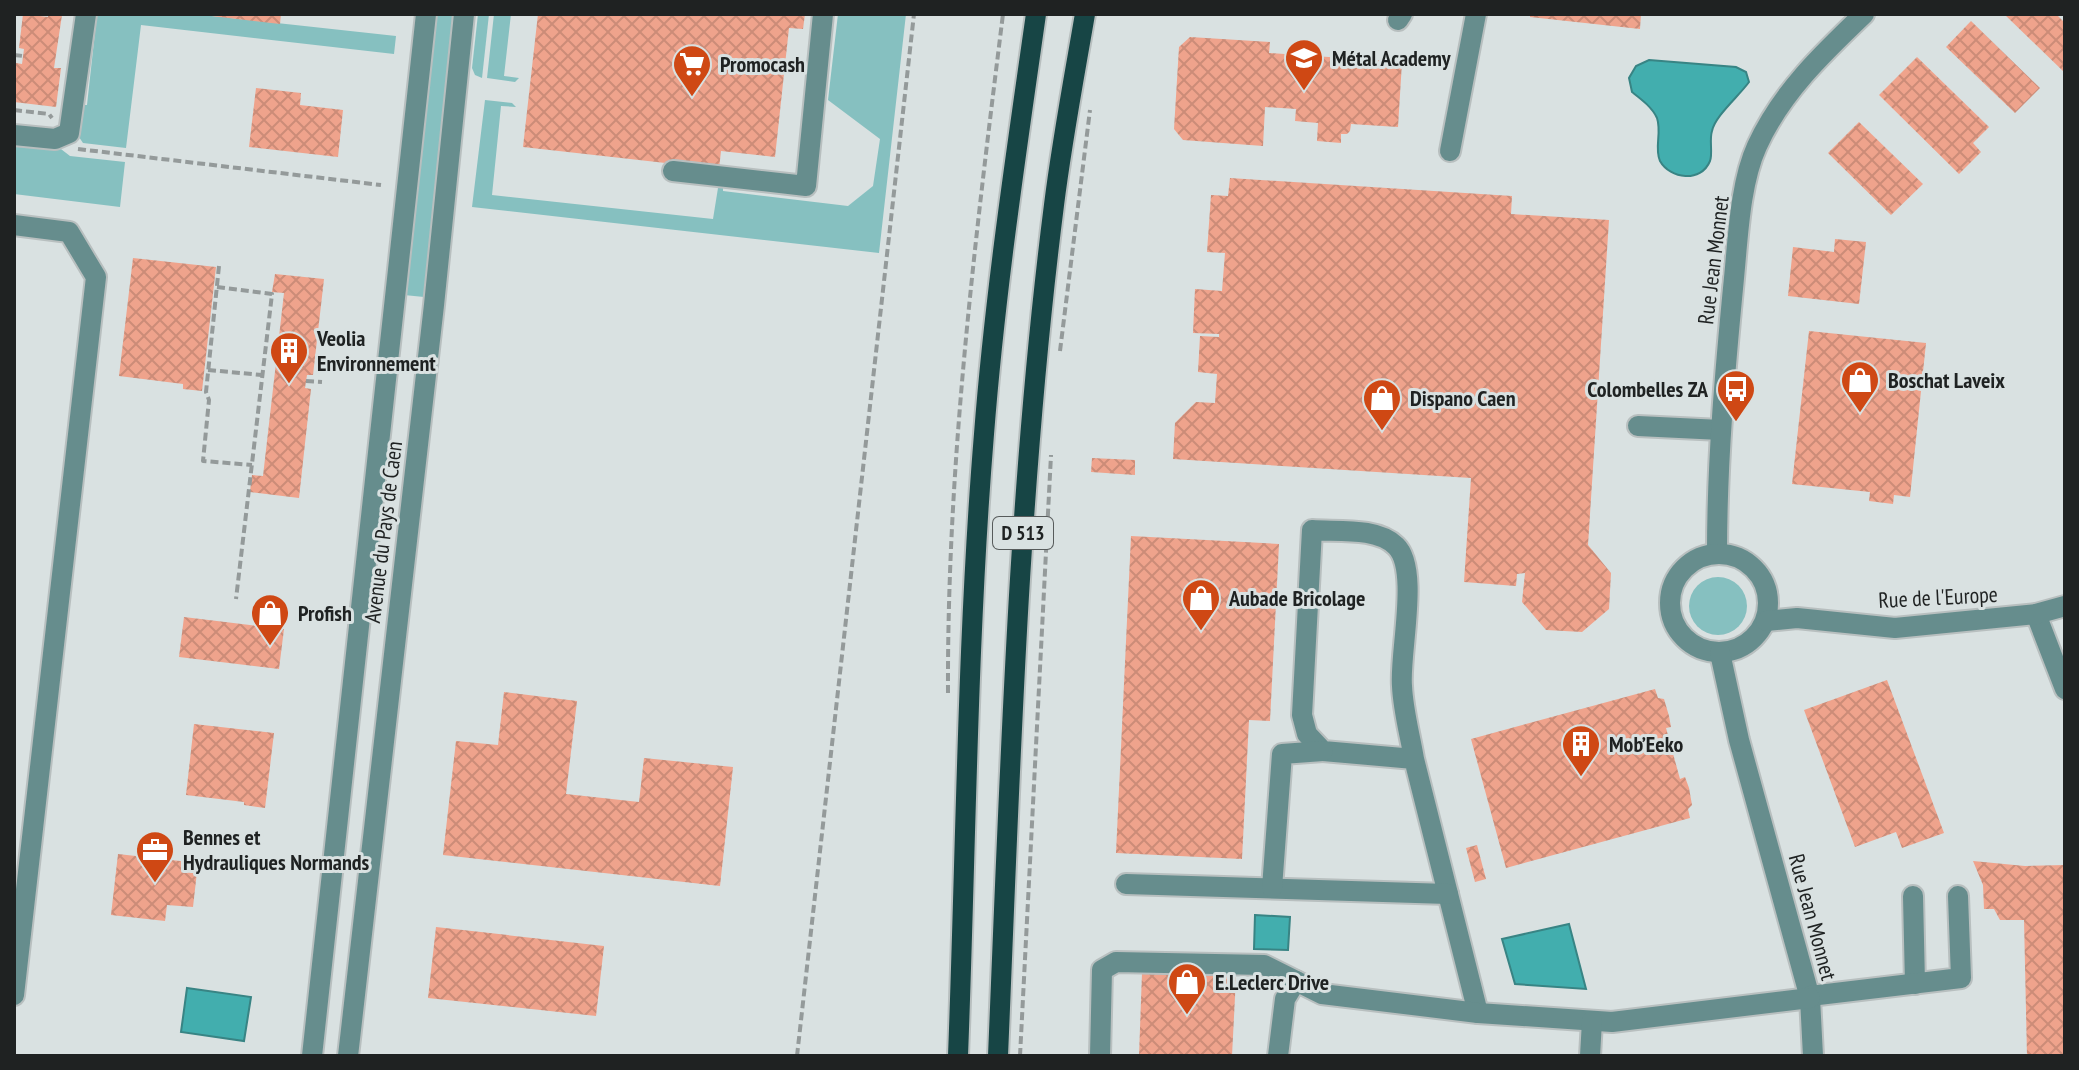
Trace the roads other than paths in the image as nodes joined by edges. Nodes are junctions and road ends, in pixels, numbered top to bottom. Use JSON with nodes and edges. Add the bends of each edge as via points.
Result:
{"nodes":[{"id":1,"x":86,"y":14,"type":"edge"},
{"id":2,"x":426,"y":14,"type":"edge"},
{"id":3,"x":464,"y":14,"type":"edge"},
{"id":4,"x":823,"y":14,"type":"edge"},
{"id":5,"x":1036,"y":14,"type":"edge"},
{"id":6,"x":1085,"y":14,"type":"edge"},
{"id":7,"x":1476,"y":14,"type":"edge"},
{"id":8,"x":1864,"y":14,"type":"edge"},
{"id":9,"x":14,"y":135,"type":"edge"},
{"id":10,"x":1450,"y":151,"type":"dead end"},
{"id":11,"x":673,"y":171,"type":"dead end"},
{"id":12,"x":14,"y":225,"type":"edge"},
{"id":13,"x":1638,"y":426,"type":"dead end"},
{"id":14,"x":1721,"y":430,"type":"junction"},
{"id":15,"x":1717,"y":553,"type":"junction"},
{"id":16,"x":2065,"y":606,"type":"edge"},
{"id":17,"x":2036,"y":614,"type":"junction"},
{"id":18,"x":1766,"y":621,"type":"junction"},
{"id":19,"x":1720,"y":653,"type":"junction"},
{"id":20,"x":356,"y":663,"type":"junction"},
{"id":21,"x":392,"y":666,"type":"junction"},
{"id":22,"x":2065,"y":689,"type":"edge"},
{"id":23,"x":1323,"y":751,"type":"junction"},
{"id":24,"x":1414,"y":759,"type":"junction"},
{"id":25,"x":1126,"y":884,"type":"dead end"},
{"id":26,"x":1272,"y":888,"type":"junction"},
{"id":27,"x":1448,"y":894,"type":"junction"},
{"id":28,"x":1913,"y":896,"type":"dead end"},
{"id":29,"x":1958,"y":896,"type":"dead end"},
{"id":30,"x":1296,"y":981,"type":"junction"},
{"id":31,"x":1915,"y":984,"type":"junction"},
{"id":32,"x":14,"y":995,"type":"edge"},
{"id":33,"x":1810,"y":997,"type":"junction"},
{"id":34,"x":1478,"y":1013,"type":"junction"},
{"id":35,"x":1592,"y":1021,"type":"junction"},
{"id":36,"x":312,"y":1056,"type":"edge"},
{"id":37,"x":348,"y":1056,"type":"edge"},
{"id":38,"x":958,"y":1056,"type":"edge"},
{"id":39,"x":998,"y":1056,"type":"edge"},
{"id":40,"x":1100,"y":1056,"type":"edge"},
{"id":41,"x":1278,"y":1056,"type":"edge"},
{"id":42,"x":1590,"y":1056,"type":"edge"},
{"id":43,"x":1813,"y":1056,"type":"edge"}],
"edges":[{"from":1,"to":9,"type":"street","via":[[72,129],[60,139]]},
{"from":2,"to":20,"type":"street","name":"Avenue du Pays de Caen"},
{"from":3,"to":21,"type":"street","name":"Avenue du Pays de Caen"},
{"from":4,"to":11,"type":"street","via":[[806,186]]},
{"from":5,"to":38,"type":"main road","number":"D 513","via":[[1006,220],[984,434]]},
{"from":6,"to":39,"type":"main road","number":"D 513","via":[[1054,204],[1032,419]]},
{"from":7,"to":10,"type":"street"},
{"from":8,"to":14,"type":"street","name":"Rue Jean Monnet","via":[[1785,97],[1756,148],[1741,208]]},
{"from":12,"to":32,"type":"street","via":[[69,232],[96,277]]},
{"from":13,"to":14,"type":"street"},
{"from":14,"to":15,"type":"street","name":"Rue Jean Monnet"},
{"from":15,"to":18,"type":"street","via":[[1753,567],[1765,583]]},
{"from":15,"to":19,"type":"street","via":[[1682,569],[1669,605],[1684,640]]},
{"from":16,"to":17,"type":"street","name":"Rue de l'Europe"},
{"from":17,"to":18,"type":"street","name":"Rue de l'Europe","via":[[1895,628],[1797,618]]},
{"from":17,"to":22,"type":"street"},
{"from":18,"to":19,"type":"street","via":[[1755,638]]},
{"from":19,"to":33,"type":"street","name":"Rue Jean Monnet"},
{"from":20,"to":21,"type":"street"},
{"from":20,"to":36,"type":"street","name":"Avenue du Pays de Caen"},
{"from":21,"to":37,"type":"street","name":"Avenue du Pays de Caen"},
{"from":23,"to":24,"type":"street"},
{"from":23,"to":24,"type":"street","via":[[1307,734],[1302,715],[1312,530],[1373,534],[1397,546],[1408,585],[1401,685]]},
{"from":23,"to":26,"type":"street","via":[[1282,754]]},
{"from":24,"to":27,"type":"street"},
{"from":25,"to":26,"type":"street"},
{"from":26,"to":27,"type":"street"},
{"from":27,"to":34,"type":"street"},
{"from":28,"to":31,"type":"street"},
{"from":29,"to":31,"type":"street","via":[[1961,978]]},
{"from":30,"to":34,"type":"street","via":[[1322,994]]},
{"from":30,"to":40,"type":"street","via":[[1264,965],[1116,962],[1102,970]]},
{"from":30,"to":41,"type":"street","via":[[1285,999]]},
{"from":31,"to":33,"type":"street"},
{"from":33,"to":35,"type":"street"},
{"from":33,"to":43,"type":"street","name":"Rue Jean Monnet"},
{"from":34,"to":35,"type":"street"},
{"from":35,"to":42,"type":"street"}]}
